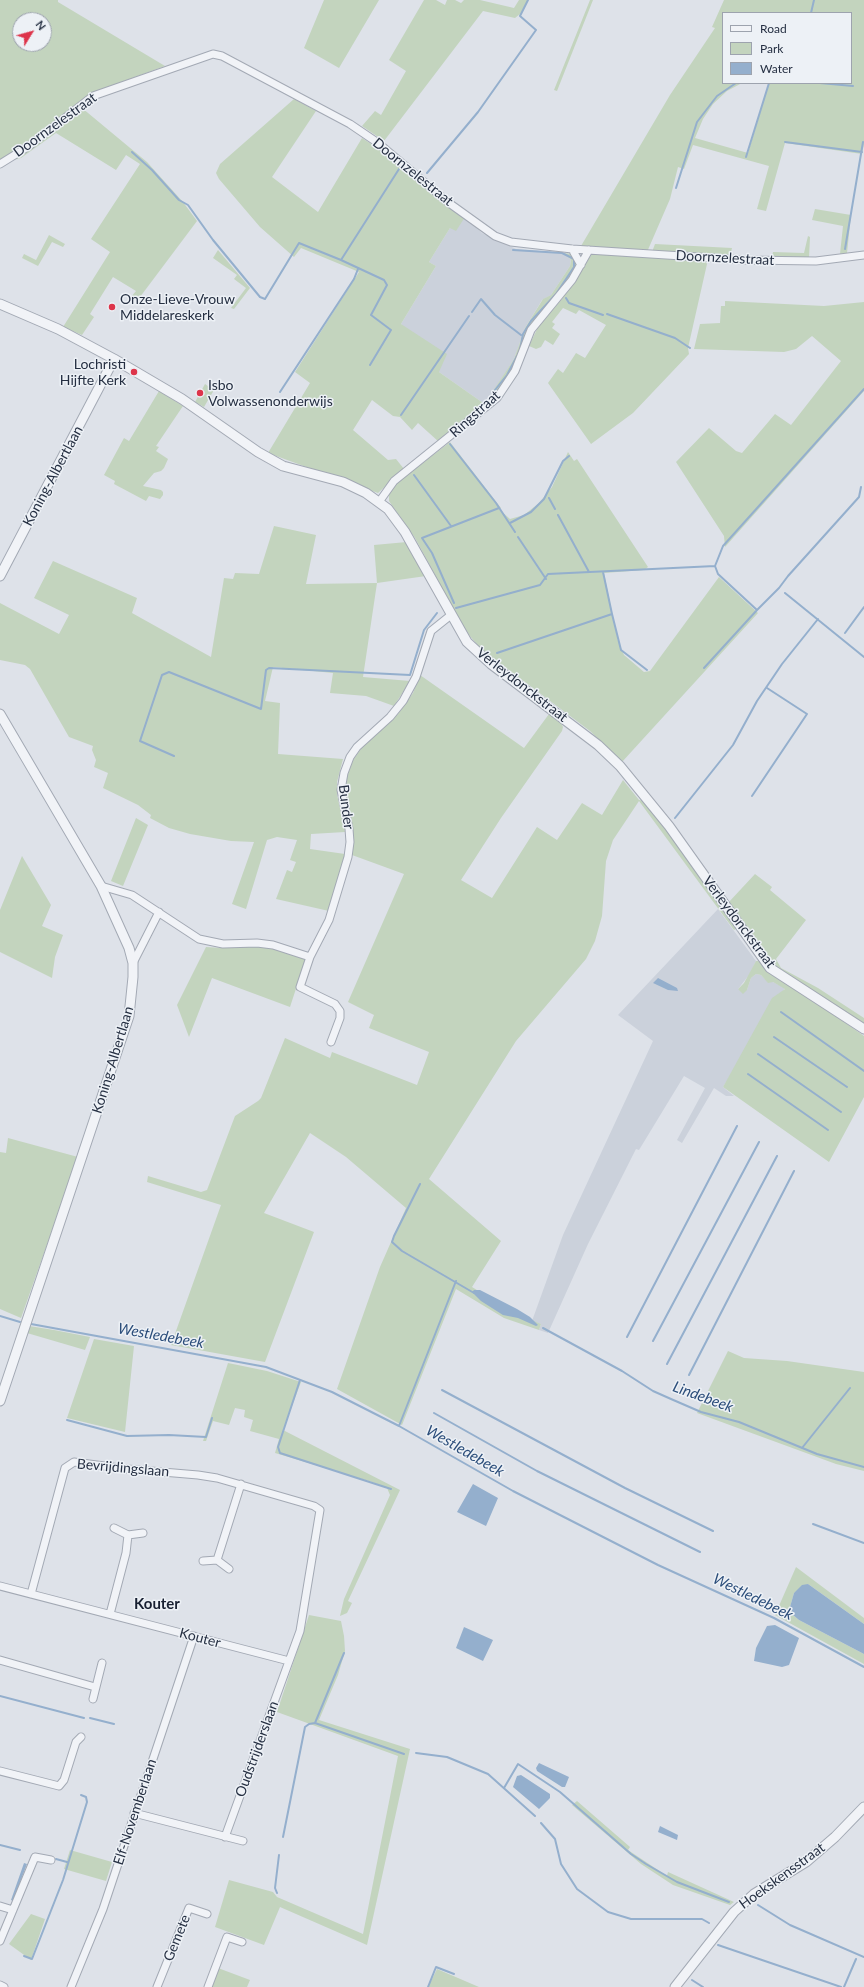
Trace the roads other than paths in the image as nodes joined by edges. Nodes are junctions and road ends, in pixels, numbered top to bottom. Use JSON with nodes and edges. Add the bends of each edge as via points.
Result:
{"nodes":[{"id":1,"x":0,"y":164,"type":"edge"},
{"id":2,"x":572,"y":249,"type":"junction"},
{"id":3,"x":589,"y":250,"type":"junction"},
{"id":4,"x":864,"y":255,"type":"edge"},
{"id":5,"x":581,"y":265,"type":"junction"},
{"id":6,"x":0,"y":304,"type":"edge"},
{"id":7,"x":114,"y":359,"type":"junction"},
{"id":8,"x":379,"y":502,"type":"junction"},
{"id":9,"x":0,"y":576,"type":"edge"},
{"id":10,"x":451,"y":615,"type":"junction"},
{"id":11,"x":0,"y":714,"type":"edge"},
{"id":12,"x":101,"y":886,"type":"junction"},
{"id":13,"x":159,"y":912,"type":"junction"},
{"id":14,"x":310,"y":957,"type":"junction"},
{"id":15,"x":132,"y":963,"type":"junction"},
{"id":16,"x":864,"y":1029,"type":"edge"},
{"id":17,"x":331,"y":1042,"type":"dead end"},
{"id":18,"x":0,"y":1401,"type":"edge"},
{"id":19,"x":241,"y":1484,"type":"junction"},
{"id":20,"x":114,"y":1528,"type":"dead end"},
{"id":21,"x":143,"y":1533,"type":"dead end"},
{"id":22,"x":128,"y":1535,"type":"junction"},
{"id":23,"x":217,"y":1560,"type":"junction"},
{"id":24,"x":203,"y":1561,"type":"dead end"},
{"id":25,"x":228,"y":1569,"type":"dead end"},
{"id":26,"x":0,"y":1586,"type":"edge"},
{"id":27,"x":31,"y":1594,"type":"junction"},
{"id":28,"x":110,"y":1614,"type":"junction"},
{"id":29,"x":194,"y":1636,"type":"junction"},
{"id":30,"x":0,"y":1660,"type":"edge"},
{"id":31,"x":289,"y":1661,"type":"junction"},
{"id":32,"x":102,"y":1663,"type":"dead end"},
{"id":33,"x":95,"y":1687,"type":"junction"},
{"id":34,"x":93,"y":1699,"type":"dead end"},
{"id":35,"x":81,"y":1737,"type":"dead end"},
{"id":36,"x":0,"y":1771,"type":"edge"},
{"id":37,"x":864,"y":1807,"type":"edge"},
{"id":38,"x":134,"y":1813,"type":"junction"},
{"id":39,"x":225,"y":1837,"type":"junction"},
{"id":40,"x":243,"y":1842,"type":"dead end"},
{"id":41,"x":51,"y":1860,"type":"dead end"},
{"id":42,"x":0,"y":1906,"type":"edge"},
{"id":43,"x":13,"y":1910,"type":"junction"},
{"id":44,"x":207,"y":1914,"type":"dead end"},
{"id":45,"x":0,"y":1941,"type":"edge"},
{"id":46,"x":242,"y":1942,"type":"dead end"},
{"id":47,"x":0,"y":1985,"type":"edge"},
{"id":48,"x":4,"y":1987,"type":"edge"},
{"id":49,"x":71,"y":1987,"type":"edge"},
{"id":50,"x":157,"y":1987,"type":"edge"},
{"id":51,"x":208,"y":1987,"type":"edge"},
{"id":52,"x":675,"y":1987,"type":"edge"}],
"edges":[{"from":1,"to":2,"type":"street","name":"Doornzelestraat","via":[[29,146],[93,96],[213,54],[222,56],[350,124],[378,143],[449,203],[495,236],[511,242]]},
{"from":2,"to":3,"type":"street","name":"Doornzelestraat"},
{"from":2,"to":5,"type":"street"},
{"from":3,"to":4,"type":"street","name":"Doornzelestraat","via":[[785,261],[816,261]]},
{"from":3,"to":5,"type":"street","name":"Ringstraat"},
{"from":5,"to":8,"type":"street","name":"Ringstraat","via":[[562,293],[531,330],[515,370],[497,398],[394,481]]},
{"from":6,"to":7,"type":"street","name":"Verleydonckstraat","via":[[58,329]]},
{"from":7,"to":8,"type":"street","name":"Verleydonckstraat","via":[[182,399],[258,452],[284,466],[343,482]]},
{"from":7,"to":9,"type":"street","name":"Koning-Albertlaan"},
{"from":8,"to":10,"type":"street","name":"Verleydonckstraat","via":[[397,519]]},
{"from":10,"to":14,"type":"street","name":"Bunder","via":[[432,631],[416,677],[402,701],[350,757],[341,790],[349,829],[348,857],[329,920]]},
{"from":10,"to":16,"type":"street","name":"Verleydonckstraat","via":[[467,642],[480,655],[570,722],[620,766],[669,826],[770,968]]},
{"from":11,"to":12,"type":"street","name":"Koning-Albertlaan"},
{"from":12,"to":13,"type":"street","via":[[132,895]]},
{"from":12,"to":15,"type":"street","name":"Koning-Albertlaan","via":[[122,931]]},
{"from":13,"to":14,"type":"street","via":[[187,933],[209,942],[273,945]]},
{"from":13,"to":15,"type":"street"},
{"from":14,"to":17,"type":"street","name":"Bunder","via":[[300,987],[335,1004],[340,1011]]},
{"from":15,"to":18,"type":"street","name":"Koning-Albertlaan","via":[[133,984],[129,1016]]},
{"from":19,"to":23,"type":"street"},
{"from":19,"to":27,"type":"street","name":"Bevrijdingslaan","via":[[198,1475],[71,1463],[65,1468]]},
{"from":19,"to":31,"type":"street","name":"Bevrijdingslaan","via":[[320,1510],[300,1631]]},
{"from":20,"to":22,"type":"street"},
{"from":21,"to":22,"type":"street"},
{"from":22,"to":28,"type":"street","via":[[126,1553]]},
{"from":23,"to":24,"type":"street"},
{"from":23,"to":25,"type":"street"},
{"from":26,"to":27,"type":"street","name":"Kouter"},
{"from":27,"to":28,"type":"street","name":"Kouter"},
{"from":28,"to":29,"type":"street","name":"Kouter"},
{"from":29,"to":31,"type":"street","name":"Kouter"},
{"from":29,"to":38,"type":"street","name":"Elf-Novemberlaan"},
{"from":30,"to":33,"type":"street"},
{"from":31,"to":39,"type":"street","name":"Oudstrijderslaan"},
{"from":32,"to":33,"type":"street"},
{"from":33,"to":34,"type":"street"},
{"from":35,"to":36,"type":"street","via":[[76,1742],[64,1780],[59,1786]]},
{"from":37,"to":52,"type":"street","name":"Hoekskensstraat","via":[[835,1838],[806,1862],[754,1894],[734,1912]]},
{"from":38,"to":39,"type":"street"},
{"from":38,"to":49,"type":"street","name":"Elf-Novemberlaan","via":[[103,1909]]},
{"from":39,"to":40,"type":"street"},
{"from":41,"to":43,"type":"street","via":[[35,1857]]},
{"from":42,"to":43,"type":"street"},
{"from":43,"to":45,"type":"street"},
{"from":44,"to":50,"type":"street","name":"Gemete","via":[[189,1908]]},
{"from":46,"to":51,"type":"street","via":[[228,1937]]},
{"from":47,"to":48,"type":"street"}]}
